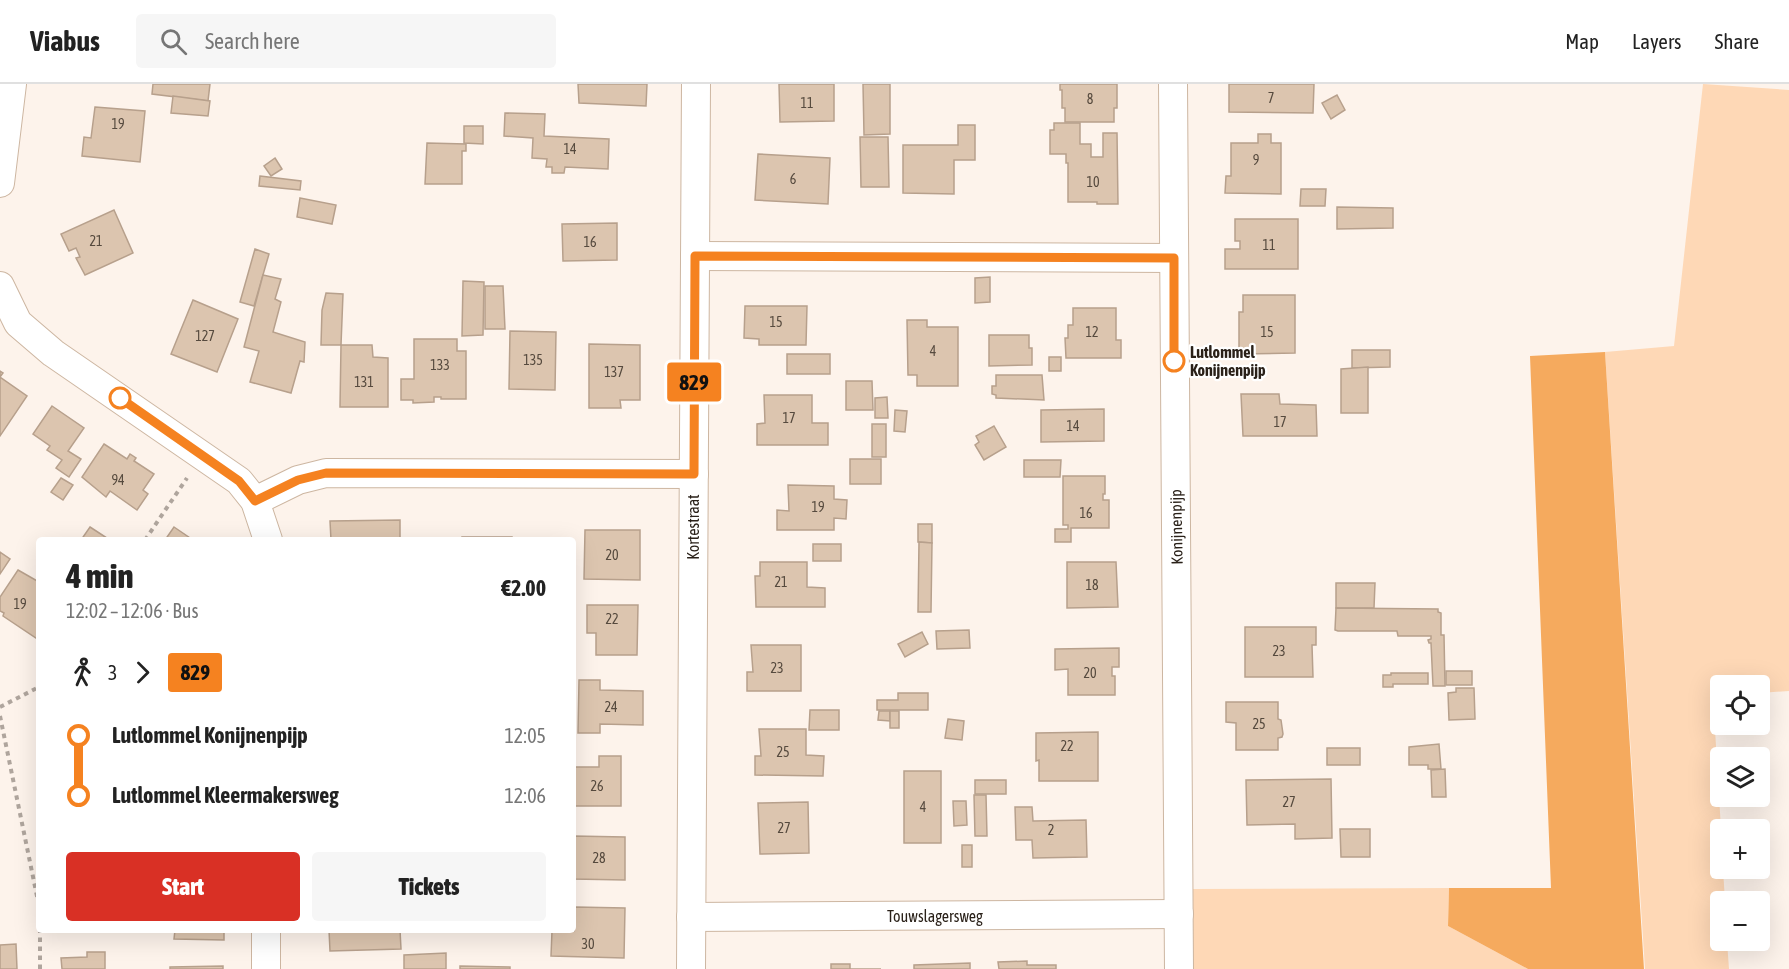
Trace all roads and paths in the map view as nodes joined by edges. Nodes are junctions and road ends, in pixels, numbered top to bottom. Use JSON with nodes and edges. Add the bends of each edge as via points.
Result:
{"nodes":[{"id":1,"x":12,"y":84,"type":"edge"},
{"id":2,"x":696,"y":84,"type":"edge"},
{"id":3,"x":1173,"y":84,"type":"edge"},
{"id":4,"x":0,"y":183,"type":"edge"},
{"id":5,"x":695,"y":256,"type":"junction"},
{"id":6,"x":1174,"y":258,"type":"junction"},
{"id":7,"x":0,"y":286,"type":"edge"},
{"id":8,"x":203,"y":455,"type":"junction"},
{"id":9,"x":694,"y":474,"type":"junction"},
{"id":10,"x":255,"y":501,"type":"junction"},
{"id":11,"x":147,"y":537,"type":"edge"},
{"id":12,"x":267,"y":537,"type":"edge"},
{"id":13,"x":36,"y":689,"type":"edge"},
{"id":14,"x":0,"y":707,"type":"edge"},
{"id":15,"x":0,"y":716,"type":"edge"},
{"id":16,"x":36,"y":891,"type":"edge"},
{"id":17,"x":1179,"y":914,"type":"junction"},
{"id":18,"x":691,"y":917,"type":"junction"},
{"id":19,"x":40,"y":933,"type":"edge"},
{"id":20,"x":266,"y":933,"type":"edge"},
{"id":21,"x":40,"y":969,"type":"edge"},
{"id":22,"x":266,"y":969,"type":"edge"},
{"id":23,"x":691,"y":969,"type":"edge"},
{"id":24,"x":1179,"y":969,"type":"edge"}],
"edges":[{"from":1,"to":4,"type":"street"},
{"from":2,"to":5,"type":"street","name":"Kortestraat"},
{"from":3,"to":6,"type":"street","name":"Konijnenpijp"},
{"from":5,"to":6,"type":"street"},
{"from":5,"to":9,"type":"street","name":"Kortestraat"},
{"from":6,"to":17,"type":"street","name":"Konijnenpijp"},
{"from":7,"to":8,"type":"street","via":[[18,323],[44,345]]},
{"from":8,"to":10,"type":"street","via":[[239,481]]},
{"from":8,"to":11,"type":"path"},
{"from":9,"to":10,"type":"street","via":[[326,473],[298,480]]},
{"from":9,"to":18,"type":"street","name":"Kortestraat"},
{"from":10,"to":12,"type":"street"},
{"from":13,"to":14,"type":"path"},
{"from":15,"to":16,"type":"path"},
{"from":17,"to":18,"type":"street","name":"Touwslagersweg"},
{"from":17,"to":24,"type":"street","name":"Konijnenpijp"},
{"from":18,"to":23,"type":"street","name":"Kortestraat"},
{"from":19,"to":21,"type":"path"},
{"from":20,"to":22,"type":"street"}]}
